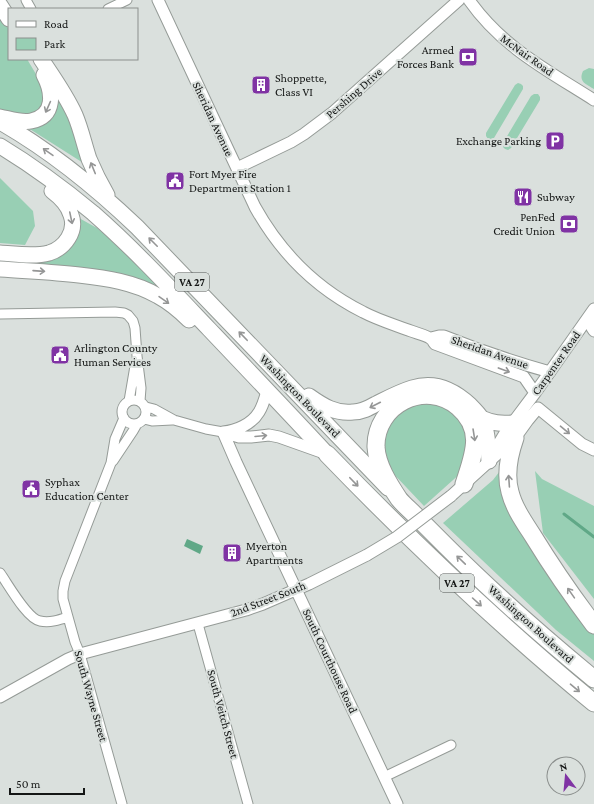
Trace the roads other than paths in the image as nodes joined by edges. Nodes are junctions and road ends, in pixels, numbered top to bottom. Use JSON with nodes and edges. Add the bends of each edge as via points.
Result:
{"nodes":[{"id":1,"x":127,"y":0,"type":"edge"},
{"id":2,"x":158,"y":0,"type":"edge"},
{"id":3,"x":460,"y":0,"type":"edge"},
{"id":4,"x":469,"y":0,"type":"edge"},
{"id":5,"x":0,"y":5,"type":"edge"},
{"id":6,"x":110,"y":8,"type":"edge"},
{"id":7,"x":8,"y":17,"type":"edge"},
{"id":8,"x":35,"y":60,"type":"edge"},
{"id":9,"x":42,"y":60,"type":"edge"},
{"id":10,"x":594,"y":100,"type":"edge"},
{"id":11,"x":0,"y":117,"type":"edge"},
{"id":12,"x":0,"y":122,"type":"edge"},
{"id":13,"x":3,"y":148,"type":"edge"},
{"id":14,"x":237,"y":168,"type":"junction"},
{"id":15,"x":111,"y":203,"type":"junction"},
{"id":16,"x":0,"y":253,"type":"edge"},
{"id":17,"x":0,"y":269,"type":"edge"},
{"id":18,"x":593,"y":310,"type":"edge"},
{"id":19,"x":0,"y":314,"type":"edge"},
{"id":20,"x":593,"y":329,"type":"edge"},
{"id":21,"x":431,"y":338,"type":"junction"},
{"id":22,"x":137,"y":356,"type":"junction"},
{"id":23,"x":236,"y":358,"type":"junction"},
{"id":24,"x":270,"y":364,"type":"junction"},
{"id":25,"x":550,"y":372,"type":"junction"},
{"id":26,"x":267,"y":391,"type":"junction"},
{"id":27,"x":535,"y":393,"type":"junction"},
{"id":28,"x":129,"y":401,"type":"junction"},
{"id":29,"x":143,"y":404,"type":"junction"},
{"id":30,"x":124,"y":418,"type":"junction"},
{"id":31,"x":481,"y":418,"type":"junction"},
{"id":32,"x":174,"y":420,"type":"junction"},
{"id":33,"x":140,"y":422,"type":"junction"},
{"id":34,"x":518,"y":424,"type":"junction"},
{"id":35,"x":223,"y":432,"type":"junction"},
{"id":36,"x":594,"y":450,"type":"edge"},
{"id":37,"x":327,"y":454,"type":"junction"},
{"id":38,"x":489,"y":461,"type":"junction"},
{"id":39,"x":111,"y":464,"type":"junction"},
{"id":40,"x":464,"y":484,"type":"junction"},
{"id":41,"x":400,"y":500,"type":"junction"},
{"id":42,"x":0,"y":573,"type":"edge"},
{"id":43,"x":296,"y":589,"type":"junction"},
{"id":44,"x":68,"y":617,"type":"junction"},
{"id":45,"x":198,"y":624,"type":"junction"},
{"id":46,"x":594,"y":625,"type":"edge"},
{"id":47,"x":80,"y":654,"type":"junction"},
{"id":48,"x":594,"y":679,"type":"edge"},
{"id":49,"x":0,"y":697,"type":"edge"},
{"id":50,"x":594,"y":703,"type":"edge"},
{"id":51,"x":451,"y":746,"type":"dead end"},
{"id":52,"x":384,"y":777,"type":"junction"},
{"id":53,"x":122,"y":804,"type":"edge"},
{"id":54,"x":248,"y":804,"type":"edge"},
{"id":55,"x":397,"y":804,"type":"edge"}],
"edges":[{"from":1,"to":6,"type":"street"},
{"from":2,"to":14,"type":"street","name":"Sheridan Avenue"},
{"from":3,"to":14,"type":"street","name":"Pershing Drive","via":[[332,114],[291,142]]},
{"from":4,"to":10,"type":"street","name":"McNair Road","via":[[488,24],[519,52]]},
{"from":5,"to":7,"type":"highway"},
{"from":8,"to":11,"type":"highway","one_way":true,"via":[[51,91],[49,108],[42,116],[31,121]]},
{"from":15,"to":9,"type":"highway","one_way":true,"via":[[95,173],[74,113]]},
{"from":15,"to":12,"type":"highway","name":"Washington Boulevard","number":"VA 27","one_way":true,"via":[[56,158]]},
{"from":13,"to":16,"type":"highway","one_way":true,"via":[[65,204],[72,216],[73,225],[67,242],[54,251],[37,255]]},
{"from":13,"to":23,"type":"highway","name":"Washington Boulevard","number":"VA 27","via":[[80,202],[108,226]]},
{"from":14,"to":21,"type":"street","name":"Sheridan Avenue","via":[[265,225],[288,255],[312,278],[339,299],[363,312]]},
{"from":24,"to":15,"type":"highway","name":"Washington Boulevard","number":"VA 27","one_way":true,"via":[[167,256]]},
{"from":17,"to":23,"type":"highway","one_way":true,"via":[[117,280],[138,287],[168,302],[201,334]]},
{"from":18,"to":20,"type":"street","name":"Carpenter Road"},
{"from":18,"to":25,"type":"street","name":"Carpenter Road"},
{"from":19,"to":22,"type":"street","via":[[124,313],[133,321]]},
{"from":21,"to":25,"type":"street","name":"Sheridan Avenue","via":[[444,336],[484,352]]},
{"from":21,"to":27,"type":"street","name":"Sheridan Avenue","one_way":true,"via":[[435,344],[524,377]]},
{"from":22,"to":28,"type":"street"},
{"from":22,"to":29,"type":"street"},
{"from":23,"to":26,"type":"highway","name":"Washington Boulevard","number":"VA 27"},
{"from":31,"to":24,"type":"highway","one_way":true,"via":[[467,402],[454,393],[428,385],[407,389],[360,411],[334,411],[318,402]]},
{"from":24,"to":41,"type":"highway","name":"Washington Boulevard","number":"VA 27"},
{"from":25,"to":27,"type":"street","name":"Carpenter Road"},
{"from":26,"to":35,"type":"street","via":[[261,410],[256,416],[242,427]]},
{"from":26,"to":37,"type":"highway","name":"Washington Boulevard","number":"VA 27"},
{"from":27,"to":34,"type":"street","name":"Carpenter Road"},
{"from":28,"to":29,"type":"street","via":[[136,400]]},
{"from":28,"to":30,"type":"street","via":[[123,407]]},
{"from":29,"to":32,"type":"street"},
{"from":29,"to":33,"type":"street","via":[[146,413]]},
{"from":30,"to":33,"type":"street","via":[[131,424]]},
{"from":30,"to":39,"type":"street","via":[[115,439]]},
{"from":31,"to":34,"type":"highway","via":[[499,424]]},
{"from":31,"to":38,"type":"highway","via":[[487,437]]},
{"from":32,"to":33,"type":"street"},
{"from":32,"to":35,"type":"street"},
{"from":33,"to":39,"type":"street"},
{"from":34,"to":36,"type":"street","name":"Carpenter Road","one_way":true,"via":[[538,408],[582,444]]},
{"from":34,"to":38,"type":"street","name":"2nd Street South"},
{"from":46,"to":34,"type":"highway","one_way":true,"via":[[540,549],[514,504],[508,474]]},
{"from":35,"to":37,"type":"street","one_way":true,"via":[[239,437],[280,436]]},
{"from":35,"to":43,"type":"street","name":"South Courthouse Road"},
{"from":37,"to":50,"type":"highway","name":"Washington Boulevard","number":"VA 27","one_way":true,"via":[[447,574]]},
{"from":38,"to":40,"type":"street","name":"2nd Street South"},
{"from":39,"to":44,"type":"street","name":"South Wayne Street","via":[[63,588]]},
{"from":41,"to":40,"type":"highway","one_way":true,"via":[[381,467],[377,455],[377,440],[384,418],[402,402],[415,396],[441,397],[454,403],[468,417],[475,447]]},
{"from":40,"to":43,"type":"street","name":"2nd Street South","bridge":true,"via":[[397,537],[367,555]]},
{"from":48,"to":41,"type":"highway","name":"Washington Boulevard","number":"VA 27","one_way":true,"via":[[463,563]]},
{"from":42,"to":44,"type":"street","via":[[34,619],[49,622]]},
{"from":43,"to":45,"type":"street","name":"2nd Street South","via":[[251,608]]},
{"from":43,"to":52,"type":"street","name":"South Courthouse Road"},
{"from":44,"to":47,"type":"street","name":"South Wayne Street"},
{"from":45,"to":47,"type":"street","name":"2nd Street South"},
{"from":45,"to":54,"type":"street","name":"South Veitch Street"},
{"from":47,"to":49,"type":"street","name":"2nd Street South"},
{"from":47,"to":53,"type":"street","name":"South Wayne Street"},
{"from":51,"to":52,"type":"street"},
{"from":52,"to":55,"type":"street","name":"South Courthouse Road"}]}
